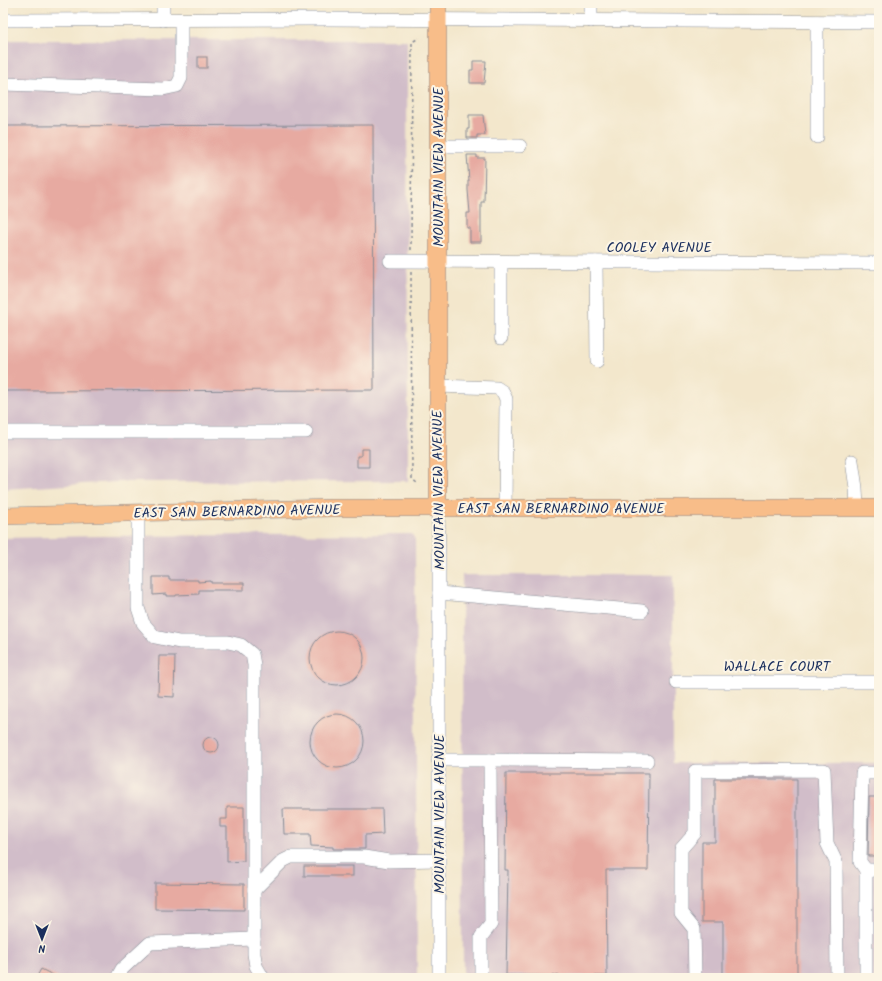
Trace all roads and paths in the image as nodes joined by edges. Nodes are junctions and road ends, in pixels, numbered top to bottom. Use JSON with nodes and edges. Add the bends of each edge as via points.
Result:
{"nodes":[{"id":1,"x":163,"y":3,"type":"edge"},
{"id":2,"x":438,"y":3,"type":"edge"},
{"id":3,"x":591,"y":3,"type":"edge"},
{"id":4,"x":3,"y":20,"type":"edge"},
{"id":5,"x":163,"y":20,"type":"junction"},
{"id":6,"x":181,"y":20,"type":"junction"},
{"id":7,"x":437,"y":20,"type":"junction"},
{"id":8,"x":591,"y":21,"type":"junction"},
{"id":9,"x":817,"y":22,"type":"junction"},
{"id":10,"x":879,"y":22,"type":"edge"},
{"id":11,"x":3,"y":84,"type":"edge"},
{"id":12,"x":818,"y":137,"type":"dead end"},
{"id":13,"x":438,"y":146,"type":"junction"},
{"id":14,"x":520,"y":146,"type":"dead end"},
{"id":15,"x":390,"y":261,"type":"dead end"},
{"id":16,"x":438,"y":262,"type":"junction"},
{"id":17,"x":501,"y":262,"type":"junction"},
{"id":18,"x":596,"y":262,"type":"junction"},
{"id":19,"x":879,"y":263,"type":"edge"},
{"id":20,"x":500,"y":338,"type":"dead end"},
{"id":21,"x":597,"y":361,"type":"dead end"},
{"id":22,"x":437,"y":386,"type":"junction"},
{"id":23,"x":3,"y":432,"type":"edge"},
{"id":24,"x":306,"y":432,"type":"dead end"},
{"id":25,"x":852,"y":461,"type":"dead end"},
{"id":26,"x":857,"y":508,"type":"junction"},
{"id":27,"x":879,"y":508,"type":"edge"},
{"id":28,"x":438,"y":509,"type":"junction"},
{"id":29,"x":505,"y":509,"type":"junction"},
{"id":30,"x":138,"y":512,"type":"junction"},
{"id":31,"x":3,"y":516,"type":"edge"},
{"id":32,"x":439,"y":593,"type":"junction"},
{"id":33,"x":642,"y":611,"type":"dead end"},
{"id":34,"x":676,"y":682,"type":"dead end"},
{"id":35,"x":879,"y":682,"type":"edge"},
{"id":36,"x":438,"y":760,"type":"junction"},
{"id":37,"x":490,"y":760,"type":"junction"},
{"id":38,"x":647,"y":761,"type":"dead end"},
{"id":39,"x":879,"y":773,"type":"edge"},
{"id":40,"x":438,"y":860,"type":"junction"},
{"id":41,"x":866,"y":870,"type":"junction"},
{"id":42,"x":879,"y":870,"type":"edge"},
{"id":43,"x":254,"y":890,"type":"junction"},
{"id":44,"x":254,"y":939,"type":"junction"},
{"id":45,"x":117,"y":978,"type":"edge"},
{"id":46,"x":263,"y":978,"type":"edge"},
{"id":47,"x":439,"y":978,"type":"edge"},
{"id":48,"x":481,"y":978,"type":"edge"},
{"id":49,"x":695,"y":978,"type":"edge"},
{"id":50,"x":837,"y":978,"type":"edge"},
{"id":51,"x":866,"y":978,"type":"edge"}],
"edges":[{"from":1,"to":5,"type":"street"},
{"from":2,"to":7,"type":"main road","name":"MOUNTAIN VIEW AVENUE"},
{"from":3,"to":8,"type":"street"},
{"from":4,"to":5,"type":"street"},
{"from":5,"to":6,"type":"street"},
{"from":6,"to":7,"type":"street"},
{"from":6,"to":11,"type":"street","via":[[181,78],[177,86],[163,89]]},
{"from":7,"to":8,"type":"street"},
{"from":7,"to":13,"type":"main road","name":"MOUNTAIN VIEW AVENUE"},
{"from":8,"to":9,"type":"street"},
{"from":9,"to":10,"type":"street"},
{"from":9,"to":12,"type":"street"},
{"from":13,"to":14,"type":"street"},
{"from":13,"to":16,"type":"main road","name":"MOUNTAIN VIEW AVENUE"},
{"from":15,"to":16,"type":"street","name":"COOLEY AVENUE"},
{"from":16,"to":17,"type":"street","name":"COOLEY AVENUE"},
{"from":16,"to":22,"type":"main road","name":"MOUNTAIN VIEW AVENUE"},
{"from":17,"to":18,"type":"street","name":"COOLEY AVENUE"},
{"from":17,"to":20,"type":"street"},
{"from":18,"to":19,"type":"street","name":"COOLEY AVENUE"},
{"from":18,"to":21,"type":"street"},
{"from":22,"to":28,"type":"main road","name":"MOUNTAIN VIEW AVENUE"},
{"from":22,"to":29,"type":"street","via":[[497,388],[503,392],[506,399]]},
{"from":23,"to":24,"type":"street"},
{"from":25,"to":26,"type":"street"},
{"from":26,"to":27,"type":"main road","name":"EAST SAN BERNARDINO AVENUE"},
{"from":26,"to":29,"type":"main road","name":"EAST SAN BERNARDINO AVENUE"},
{"from":28,"to":29,"type":"main road","name":"EAST SAN BERNARDINO AVENUE"},
{"from":28,"to":30,"type":"main road","name":"EAST SAN BERNARDINO AVENUE","via":[[331,508]]},
{"from":28,"to":32,"type":"street","name":"MOUNTAIN VIEW AVENUE"},
{"from":30,"to":31,"type":"main road","name":"EAST SAN BERNARDINO AVENUE"},
{"from":30,"to":43,"type":"street","via":[[138,608],[143,623],[155,637],[179,642],[228,642],[241,645],[252,654]]},
{"from":32,"to":33,"type":"street"},
{"from":32,"to":36,"type":"street","name":"MOUNTAIN VIEW AVENUE"},
{"from":34,"to":35,"type":"street","name":"WALLACE COURT"},
{"from":36,"to":37,"type":"street"},
{"from":36,"to":40,"type":"street","name":"MOUNTAIN VIEW AVENUE"},
{"from":37,"to":38,"type":"street"},
{"from":37,"to":48,"type":"street","via":[[491,924],[481,938]]},
{"from":39,"to":41,"type":"street","via":[[862,773],[860,862]]},
{"from":40,"to":43,"type":"street","via":[[291,857],[283,861]]},
{"from":40,"to":47,"type":"street","name":"MOUNTAIN VIEW AVENUE"},
{"from":41,"to":42,"type":"street"},
{"from":41,"to":51,"type":"street"},
{"from":43,"to":44,"type":"street"},
{"from":44,"to":45,"type":"street","via":[[150,943],[122,969]]},
{"from":44,"to":46,"type":"street","via":[[256,966]]},
{"from":49,"to":50,"type":"street","via":[[694,929],[681,913],[681,849],[695,833],[695,771],[824,770],[827,843],[836,862]]}]}
